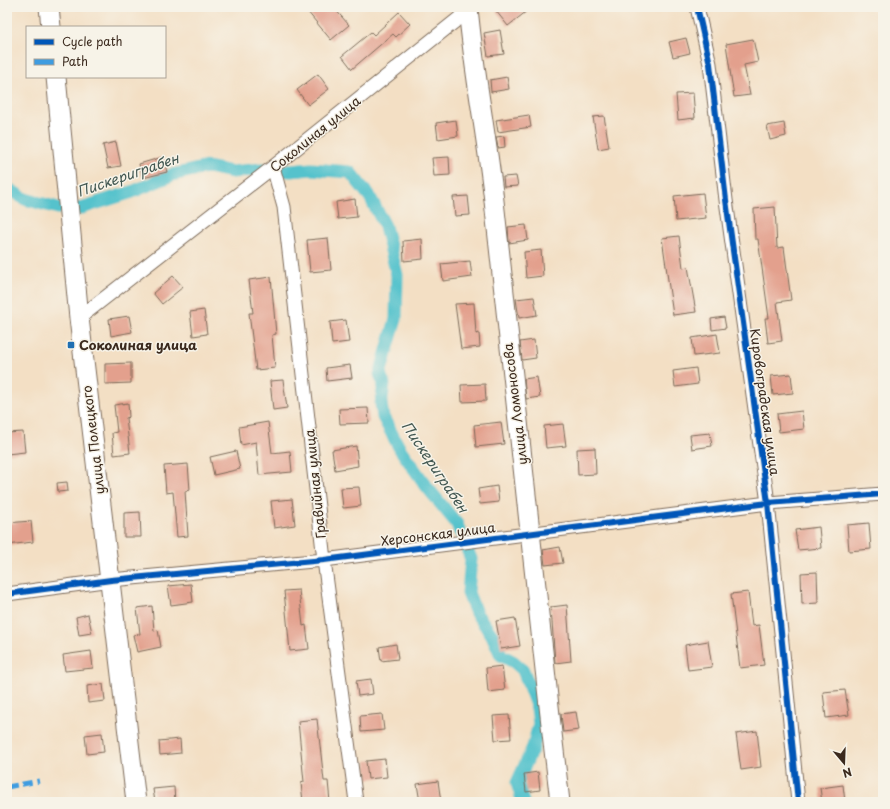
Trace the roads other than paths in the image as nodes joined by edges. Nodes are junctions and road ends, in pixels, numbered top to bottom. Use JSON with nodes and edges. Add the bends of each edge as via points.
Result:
{"nodes":[{"id":1,"x":49,"y":7,"type":"edge"},
{"id":2,"x":697,"y":7,"type":"edge"},
{"id":3,"x":470,"y":8,"type":"edge"},
{"id":4,"x":51,"y":26,"type":"edge"},
{"id":5,"x":56,"y":78,"type":"edge"},
{"id":6,"x":273,"y":168,"type":"junction"},
{"id":7,"x":79,"y":318,"type":"junction"},
{"id":8,"x":883,"y":494,"type":"edge"},
{"id":9,"x":768,"y":503,"type":"junction"},
{"id":10,"x":530,"y":533,"type":"junction"},
{"id":11,"x":324,"y":560,"type":"junction"},
{"id":12,"x":110,"y":580,"type":"junction"},
{"id":13,"x":7,"y":594,"type":"edge"},
{"id":14,"x":136,"y":802,"type":"edge"},
{"id":15,"x":356,"y":802,"type":"edge"},
{"id":16,"x":560,"y":802,"type":"edge"},
{"id":17,"x":798,"y":802,"type":"edge"}],
"edges":[{"from":1,"to":4,"type":"street"},
{"from":2,"to":9,"type":"street","name":"Кировоградская улица","via":[[710,64]]},
{"from":3,"to":6,"type":"street","name":"Соколиная улица"},
{"from":3,"to":10,"type":"street","name":"улица Ломоносова","via":[[495,209],[515,415]]},
{"from":5,"to":7,"type":"street","name":"улица Полецкого"},
{"from":6,"to":7,"type":"street","name":"Соколиная улица"},
{"from":6,"to":11,"type":"street","name":"Гравийная улица","via":[[284,207]]},
{"from":7,"to":12,"type":"street","name":"улица Полецкого"},
{"from":8,"to":9,"type":"street","name":"Херсонская улица"},
{"from":9,"to":10,"type":"street","name":"Херсонская улица"},
{"from":9,"to":17,"type":"street","name":"Кировоградская улица"},
{"from":10,"to":11,"type":"street","name":"Херсонская улица"},
{"from":10,"to":16,"type":"street","name":"улица Ломоносова"},
{"from":11,"to":12,"type":"street","name":"Херсонская улица"},
{"from":11,"to":15,"type":"street","name":"Гравийная улица"},
{"from":12,"to":13,"type":"street","name":"Херсонская улица"},
{"from":12,"to":14,"type":"street","name":"улица Полецкого"}]}
